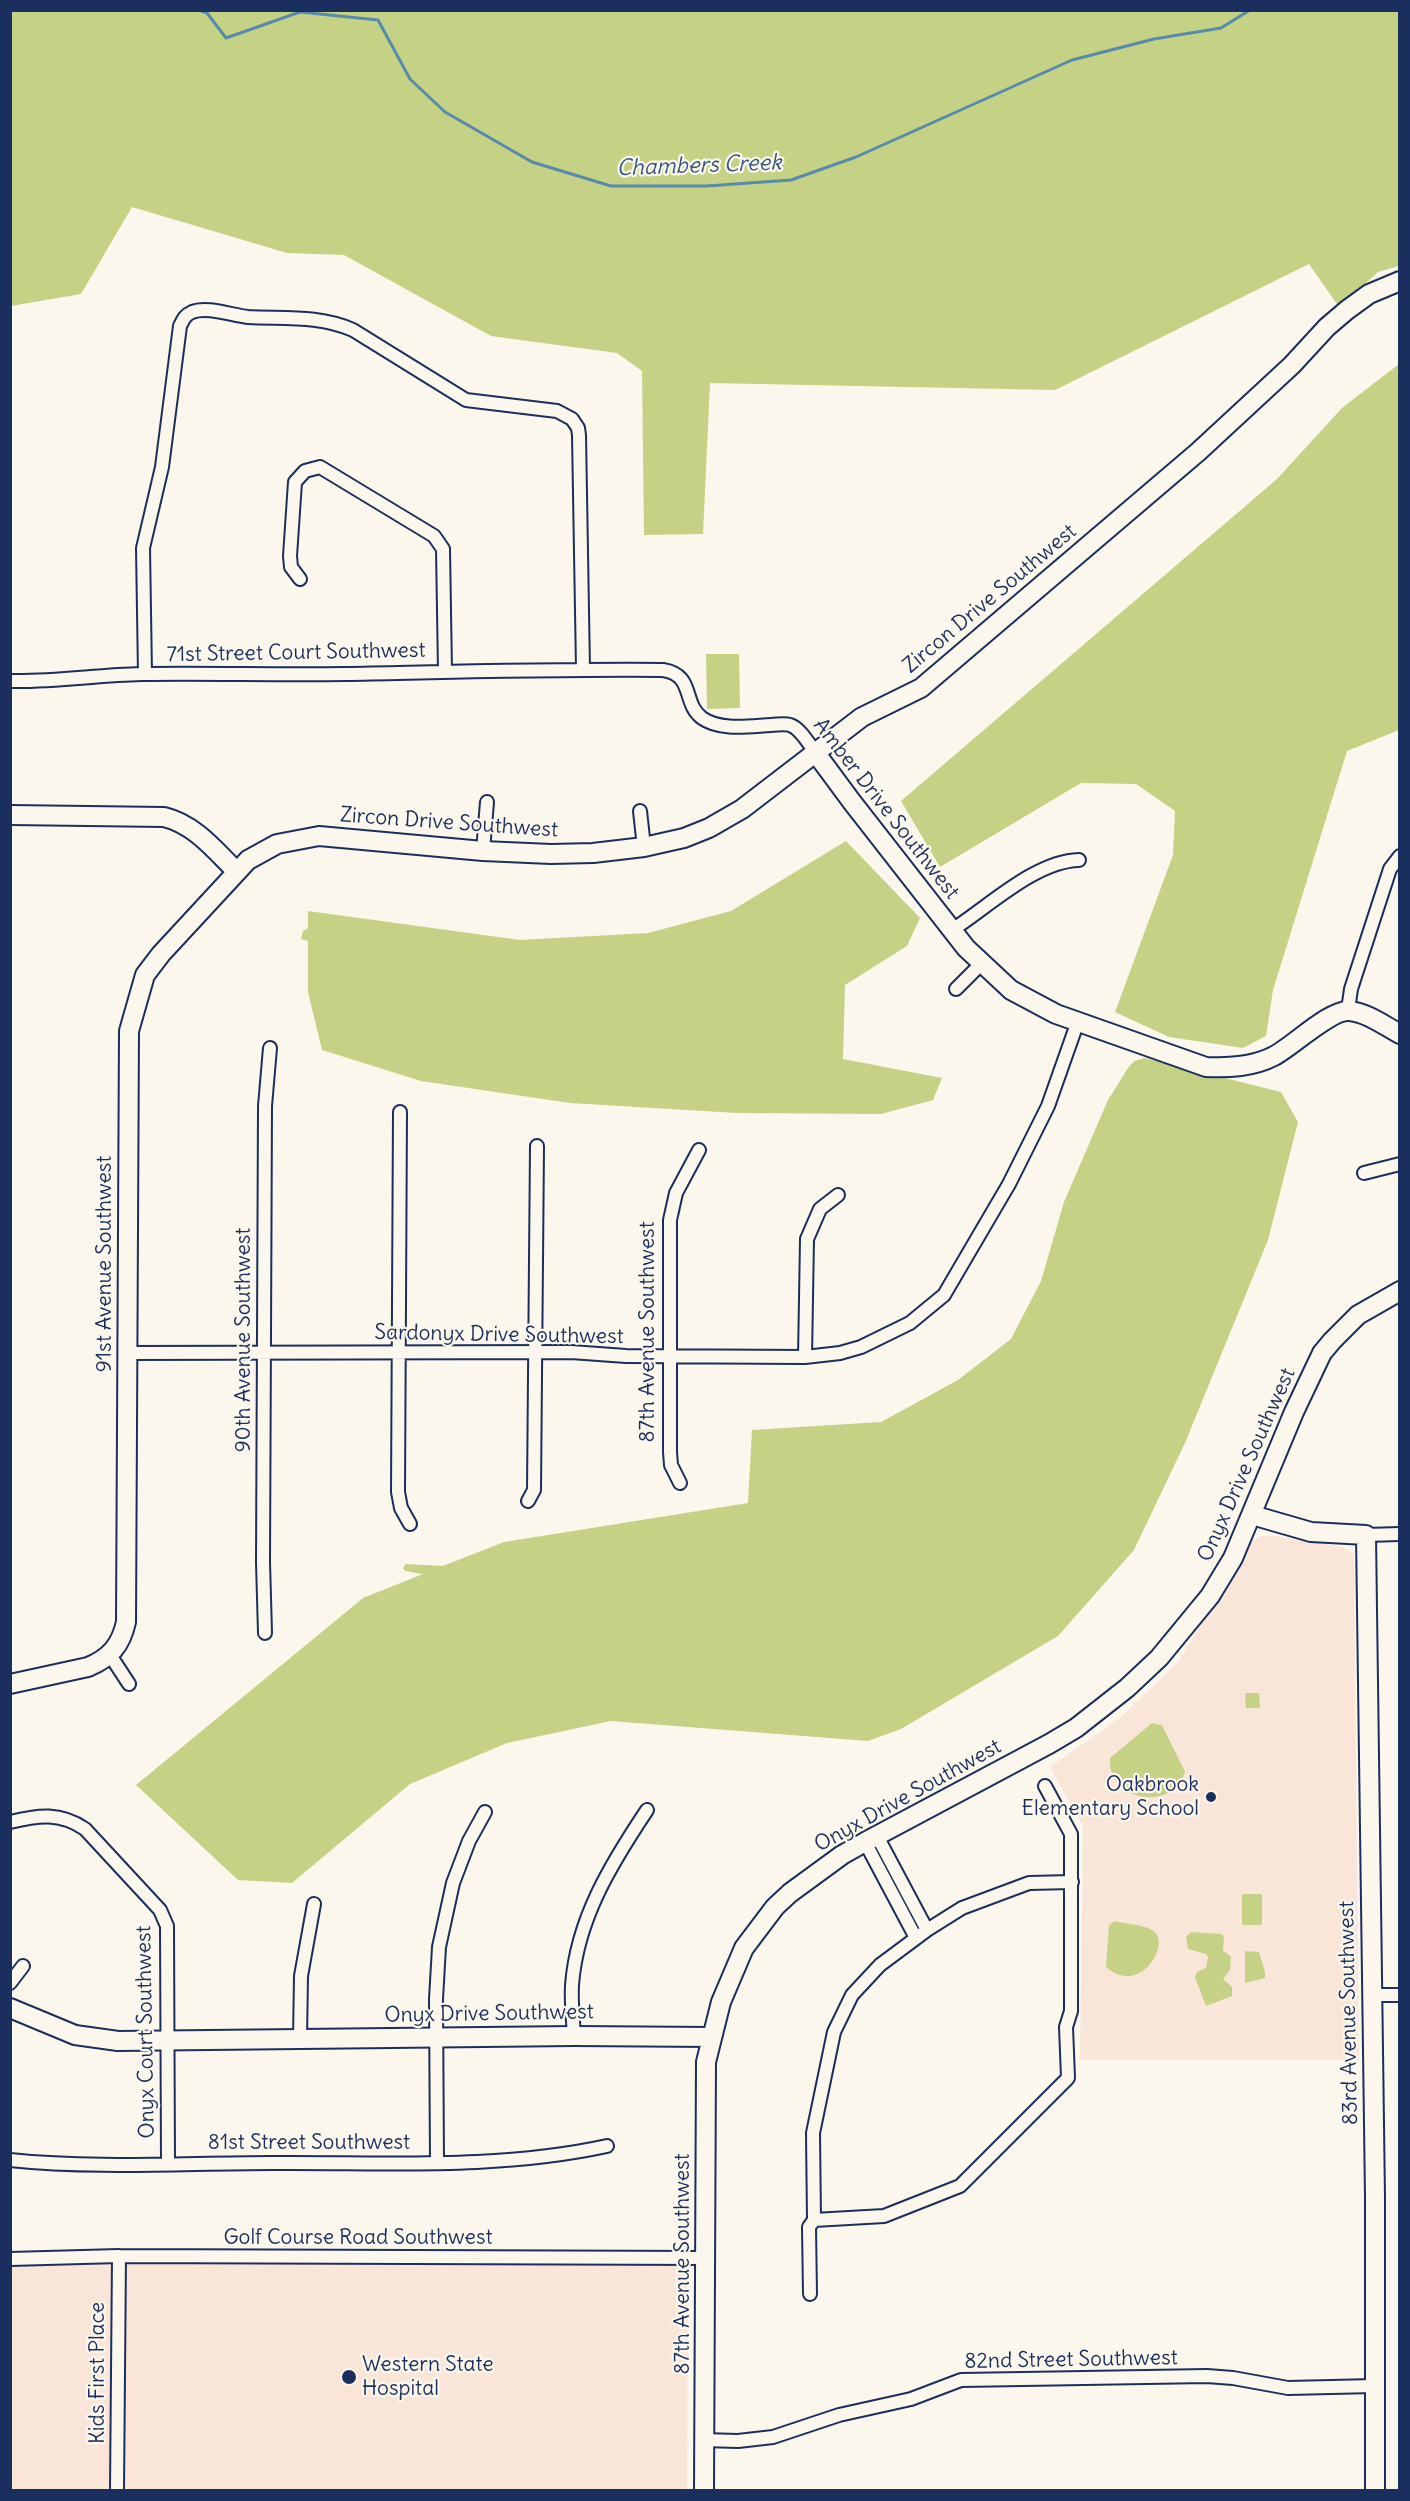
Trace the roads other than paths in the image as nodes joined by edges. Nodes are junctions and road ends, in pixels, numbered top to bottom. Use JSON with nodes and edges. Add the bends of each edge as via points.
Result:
{"nodes":[{"id":1,"x":1400,"y":281,"type":"edge"},
{"id":2,"x":300,"y":579,"type":"dead end"},
{"id":3,"x":583,"y":669,"type":"junction"},
{"id":4,"x":445,"y":671,"type":"junction"},
{"id":5,"x":145,"y":674,"type":"junction"},
{"id":6,"x":10,"y":681,"type":"edge"},
{"id":7,"x":815,"y":752,"type":"junction"},
{"id":8,"x":487,"y":802,"type":"dead end"},
{"id":9,"x":640,"y":811,"type":"dead end"},
{"id":10,"x":10,"y":815,"type":"edge"},
{"id":11,"x":644,"y":847,"type":"junction"},
{"id":12,"x":483,"y":852,"type":"junction"},
{"id":13,"x":1400,"y":856,"type":"edge"},
{"id":14,"x":1079,"y":860,"type":"dead end"},
{"id":15,"x":236,"y":871,"type":"junction"},
{"id":16,"x":952,"y":930,"type":"junction"},
{"id":17,"x":981,"y":964,"type":"junction"},
{"id":18,"x":956,"y":989,"type":"dead end"},
{"id":19,"x":1348,"y":1010,"type":"junction"},
{"id":20,"x":1078,"y":1021,"type":"junction"},
{"id":21,"x":1400,"y":1034,"type":"edge"},
{"id":22,"x":270,"y":1048,"type":"dead end"},
{"id":23,"x":400,"y":1112,"type":"dead end"},
{"id":24,"x":537,"y":1146,"type":"dead end"},
{"id":25,"x":699,"y":1150,"type":"dead end"},
{"id":26,"x":1400,"y":1164,"type":"edge"},
{"id":27,"x":1364,"y":1173,"type":"dead end"},
{"id":28,"x":838,"y":1195,"type":"dead end"},
{"id":29,"x":1400,"y":1291,"type":"edge"},
{"id":30,"x":534,"y":1352,"type":"junction"},
{"id":31,"x":127,"y":1353,"type":"junction"},
{"id":32,"x":264,"y":1353,"type":"junction"},
{"id":33,"x":399,"y":1353,"type":"junction"},
{"id":34,"x":670,"y":1356,"type":"junction"},
{"id":35,"x":806,"y":1357,"type":"junction"},
{"id":36,"x":680,"y":1483,"type":"dead end"},
{"id":37,"x":528,"y":1501,"type":"dead end"},
{"id":38,"x":1252,"y":1515,"type":"junction"},
{"id":39,"x":410,"y":1524,"type":"dead end"},
{"id":40,"x":1400,"y":1534,"type":"edge"},
{"id":41,"x":1366,"y":1535,"type":"junction"},
{"id":42,"x":265,"y":1633,"type":"dead end"},
{"id":43,"x":110,"y":1655,"type":"junction"},
{"id":44,"x":10,"y":1684,"type":"edge"},
{"id":45,"x":129,"y":1684,"type":"dead end"},
{"id":46,"x":1045,"y":1786,"type":"dead end"},
{"id":47,"x":647,"y":1810,"type":"dead end"},
{"id":48,"x":484,"y":1812,"type":"dead end"},
{"id":49,"x":10,"y":1822,"type":"edge"},
{"id":50,"x":871,"y":1839,"type":"junction"},
{"id":51,"x":1072,"y":1882,"type":"junction"},
{"id":52,"x":314,"y":1904,"type":"dead end"},
{"id":53,"x":927,"y":1929,"type":"junction"},
{"id":54,"x":916,"y":1938,"type":"junction"},
{"id":55,"x":23,"y":1966,"type":"dead end"},
{"id":56,"x":10,"y":1983,"type":"edge"},
{"id":57,"x":1371,"y":1995,"type":"junction"},
{"id":58,"x":1400,"y":1995,"type":"edge"},
{"id":59,"x":10,"y":2008,"type":"edge"},
{"id":60,"x":574,"y":2036,"type":"junction"},
{"id":61,"x":437,"y":2037,"type":"junction"},
{"id":62,"x":711,"y":2037,"type":"junction"},
{"id":63,"x":300,"y":2039,"type":"junction"},
{"id":64,"x":167,"y":2040,"type":"junction"},
{"id":65,"x":607,"y":2146,"type":"dead end"},
{"id":66,"x":10,"y":2160,"type":"edge"},
{"id":67,"x":437,"y":2162,"type":"junction"},
{"id":68,"x":168,"y":2163,"type":"junction"},
{"id":69,"x":814,"y":2220,"type":"junction"},
{"id":70,"x":119,"y":2256,"type":"junction"},
{"id":71,"x":706,"y":2258,"type":"junction"},
{"id":72,"x":10,"y":2259,"type":"edge"},
{"id":73,"x":810,"y":2294,"type":"dead end"},
{"id":74,"x":1375,"y":2386,"type":"junction"},
{"id":75,"x":704,"y":2440,"type":"junction"},
{"id":76,"x":117,"y":2490,"type":"edge"},
{"id":77,"x":704,"y":2490,"type":"edge"},
{"id":78,"x":1375,"y":2490,"type":"edge"}],
"edges":[{"from":1,"to":7,"type":"street","name":"Zircon Drive Southwest","via":[[1369,294],[1347,310],[1194,456],[921,688],[862,717]]},
{"from":2,"to":4,"type":"street","via":[[291,567],[290,556],[295,482],[305,471],[327,470],[440,543]]},
{"from":3,"to":4,"type":"street","name":"71st Street Court Southwest"},
{"from":3,"to":5,"type":"street","via":[[579,435],[572,419],[557,411],[466,400],[353,330],[335,324],[204,311],[183,318],[162,467],[143,548]]},
{"from":3,"to":7,"type":"street","name":"Amber Drive Southwest","via":[[670,671],[684,681],[696,712],[711,723],[789,724]]},
{"from":4,"to":5,"type":"street","name":"71st Street Court Southwest"},
{"from":5,"to":6,"type":"street","name":"71st Street Court Southwest"},
{"from":7,"to":11,"type":"street","name":"Zircon Drive Southwest","via":[[742,809],[709,828]]},
{"from":7,"to":16,"type":"street","name":"Amber Drive Southwest"},
{"from":8,"to":12,"type":"street"},
{"from":9,"to":11,"type":"street"},
{"from":10,"to":15,"type":"street","via":[[173,819],[193,830]]},
{"from":11,"to":12,"type":"street","name":"Zircon Drive Southwest","via":[[552,854]]},
{"from":12,"to":15,"type":"street","name":"Zircon Drive Southwest","via":[[319,836],[277,844],[257,853]]},
{"from":13,"to":19,"type":"street","via":[[1390,869],[1351,989]]},
{"from":14,"to":16,"type":"street","via":[[1033,875]]},
{"from":15,"to":31,"type":"street","name":"91st Avenue Southwest","via":[[145,975],[131,1019],[127,1044]]},
{"from":16,"to":17,"type":"street","name":"Amber Drive Southwest"},
{"from":17,"to":18,"type":"street"},
{"from":17,"to":20,"type":"street","name":"Amber Drive Southwest","via":[[1011,990]]},
{"from":19,"to":20,"type":"street","name":"Amber Drive Southwest","via":[[1336,1012],[1272,1058],[1230,1068],[1206,1066]]},
{"from":19,"to":21,"type":"street"},
{"from":20,"to":35,"type":"street","name":"Sardonyx Drive Southwest","via":[[1039,1128],[944,1295],[923,1315],[886,1337],[840,1353]]},
{"from":22,"to":32,"type":"street","name":"90th Avenue Southwest","via":[[265,1106]]},
{"from":23,"to":33,"type":"street"},
{"from":24,"to":30,"type":"street"},
{"from":25,"to":34,"type":"street","name":"87th Avenue Southwest","via":[[676,1193],[670,1220]]},
{"from":26,"to":27,"type":"street"},
{"from":28,"to":35,"type":"street","via":[[820,1209],[807,1239]]},
{"from":29,"to":38,"type":"street","name":"Onyx Drive Southwest","via":[[1358,1316],[1322,1353]]},
{"from":30,"to":33,"type":"street","name":"Sardonyx Drive Southwest"},
{"from":30,"to":34,"type":"street","name":"Sardonyx Drive Southwest"},
{"from":30,"to":37,"type":"street","via":[[534,1490]]},
{"from":31,"to":32,"type":"street","name":"Sardonyx Drive Southwest"},
{"from":31,"to":43,"type":"street","name":"91st Avenue Southwest","via":[[126,1622],[121,1640]]},
{"from":32,"to":33,"type":"street","name":"Sardonyx Drive Southwest"},
{"from":32,"to":42,"type":"street","name":"90th Avenue Southwest"},
{"from":33,"to":39,"type":"street","via":[[398,1492],[400,1508]]},
{"from":34,"to":35,"type":"street","name":"Sardonyx Drive Southwest"},
{"from":34,"to":36,"type":"street","name":"87th Avenue Southwest","via":[[671,1465]]},
{"from":38,"to":41,"type":"street","via":[[1299,1530]]},
{"from":38,"to":50,"type":"street","name":"Onyx Drive Southwest","via":[[1210,1596],[1159,1658],[1127,1688],[1049,1744]]},
{"from":40,"to":41,"type":"street"},
{"from":41,"to":57,"type":"street","name":"83rd Avenue Southwest"},
{"from":43,"to":44,"type":"street","via":[[88,1667]]},
{"from":43,"to":45,"type":"street"},
{"from":46,"to":51,"type":"street","via":[[1071,1834]]},
{"from":47,"to":60,"type":"street","via":[[619,1852],[584,1926],[572,1987]]},
{"from":48,"to":61,"type":"street","via":[[465,1851],[448,1902],[437,1966]]},
{"from":49,"to":64,"type":"street","name":"Onyx Court Southwest","via":[[42,1815],[78,1824],[160,1910],[167,1926]]},
{"from":50,"to":53,"type":"street"},
{"from":50,"to":54,"type":"street"},
{"from":50,"to":62,"type":"street","name":"Onyx Drive Southwest","via":[[790,1893],[760,1926],[744,1948]]},
{"from":51,"to":53,"type":"street","via":[[1029,1883],[962,1908]]},
{"from":51,"to":69,"type":"street","via":[[1071,2011],[1066,2027],[1068,2078],[960,2186],[884,2216]]},
{"from":52,"to":63,"type":"street","via":[[301,1976]]},
{"from":53,"to":54,"type":"street"},
{"from":54,"to":69,"type":"street","via":[[880,1965],[852,1995],[834,2032],[813,2133]]},
{"from":55,"to":56,"type":"street"},
{"from":57,"to":58,"type":"street"},
{"from":57,"to":74,"type":"street","name":"83rd Avenue Southwest"},
{"from":59,"to":64,"type":"street","name":"Onyx Drive Southwest","via":[[96,2040]]},
{"from":60,"to":61,"type":"street","name":"Onyx Drive Southwest"},
{"from":60,"to":62,"type":"street","name":"Onyx Drive Southwest"},
{"from":61,"to":63,"type":"street","name":"Onyx Drive Southwest"},
{"from":61,"to":67,"type":"street"},
{"from":62,"to":71,"type":"street","name":"87th Avenue Southwest","via":[[706,2062]]},
{"from":63,"to":64,"type":"street","name":"Onyx Drive Southwest"},
{"from":64,"to":68,"type":"street","name":"Onyx Court Southwest"},
{"from":65,"to":67,"type":"street","name":"81st Street Southwest","via":[[521,2160]]},
{"from":66,"to":68,"type":"street","name":"81st Street Southwest","via":[[73,2165]]},
{"from":67,"to":68,"type":"street","name":"81st Street Southwest"},
{"from":69,"to":73,"type":"street","via":[[809,2227]]},
{"from":70,"to":71,"type":"street","name":"Golf Course Road Southwest"},
{"from":70,"to":72,"type":"street","name":"Golf Course Road Southwest"},
{"from":70,"to":76,"type":"street","name":"Kids First Place"},
{"from":71,"to":75,"type":"street","name":"87th Avenue Southwest"},
{"from":74,"to":75,"type":"street","name":"82nd Street Southwest","via":[[1288,2388],[1207,2376],[960,2380],[911,2399],[839,2415],[766,2439]]},
{"from":74,"to":78,"type":"street","name":"83rd Avenue Southwest"},
{"from":75,"to":77,"type":"street","name":"87th Avenue Southwest"}]}
